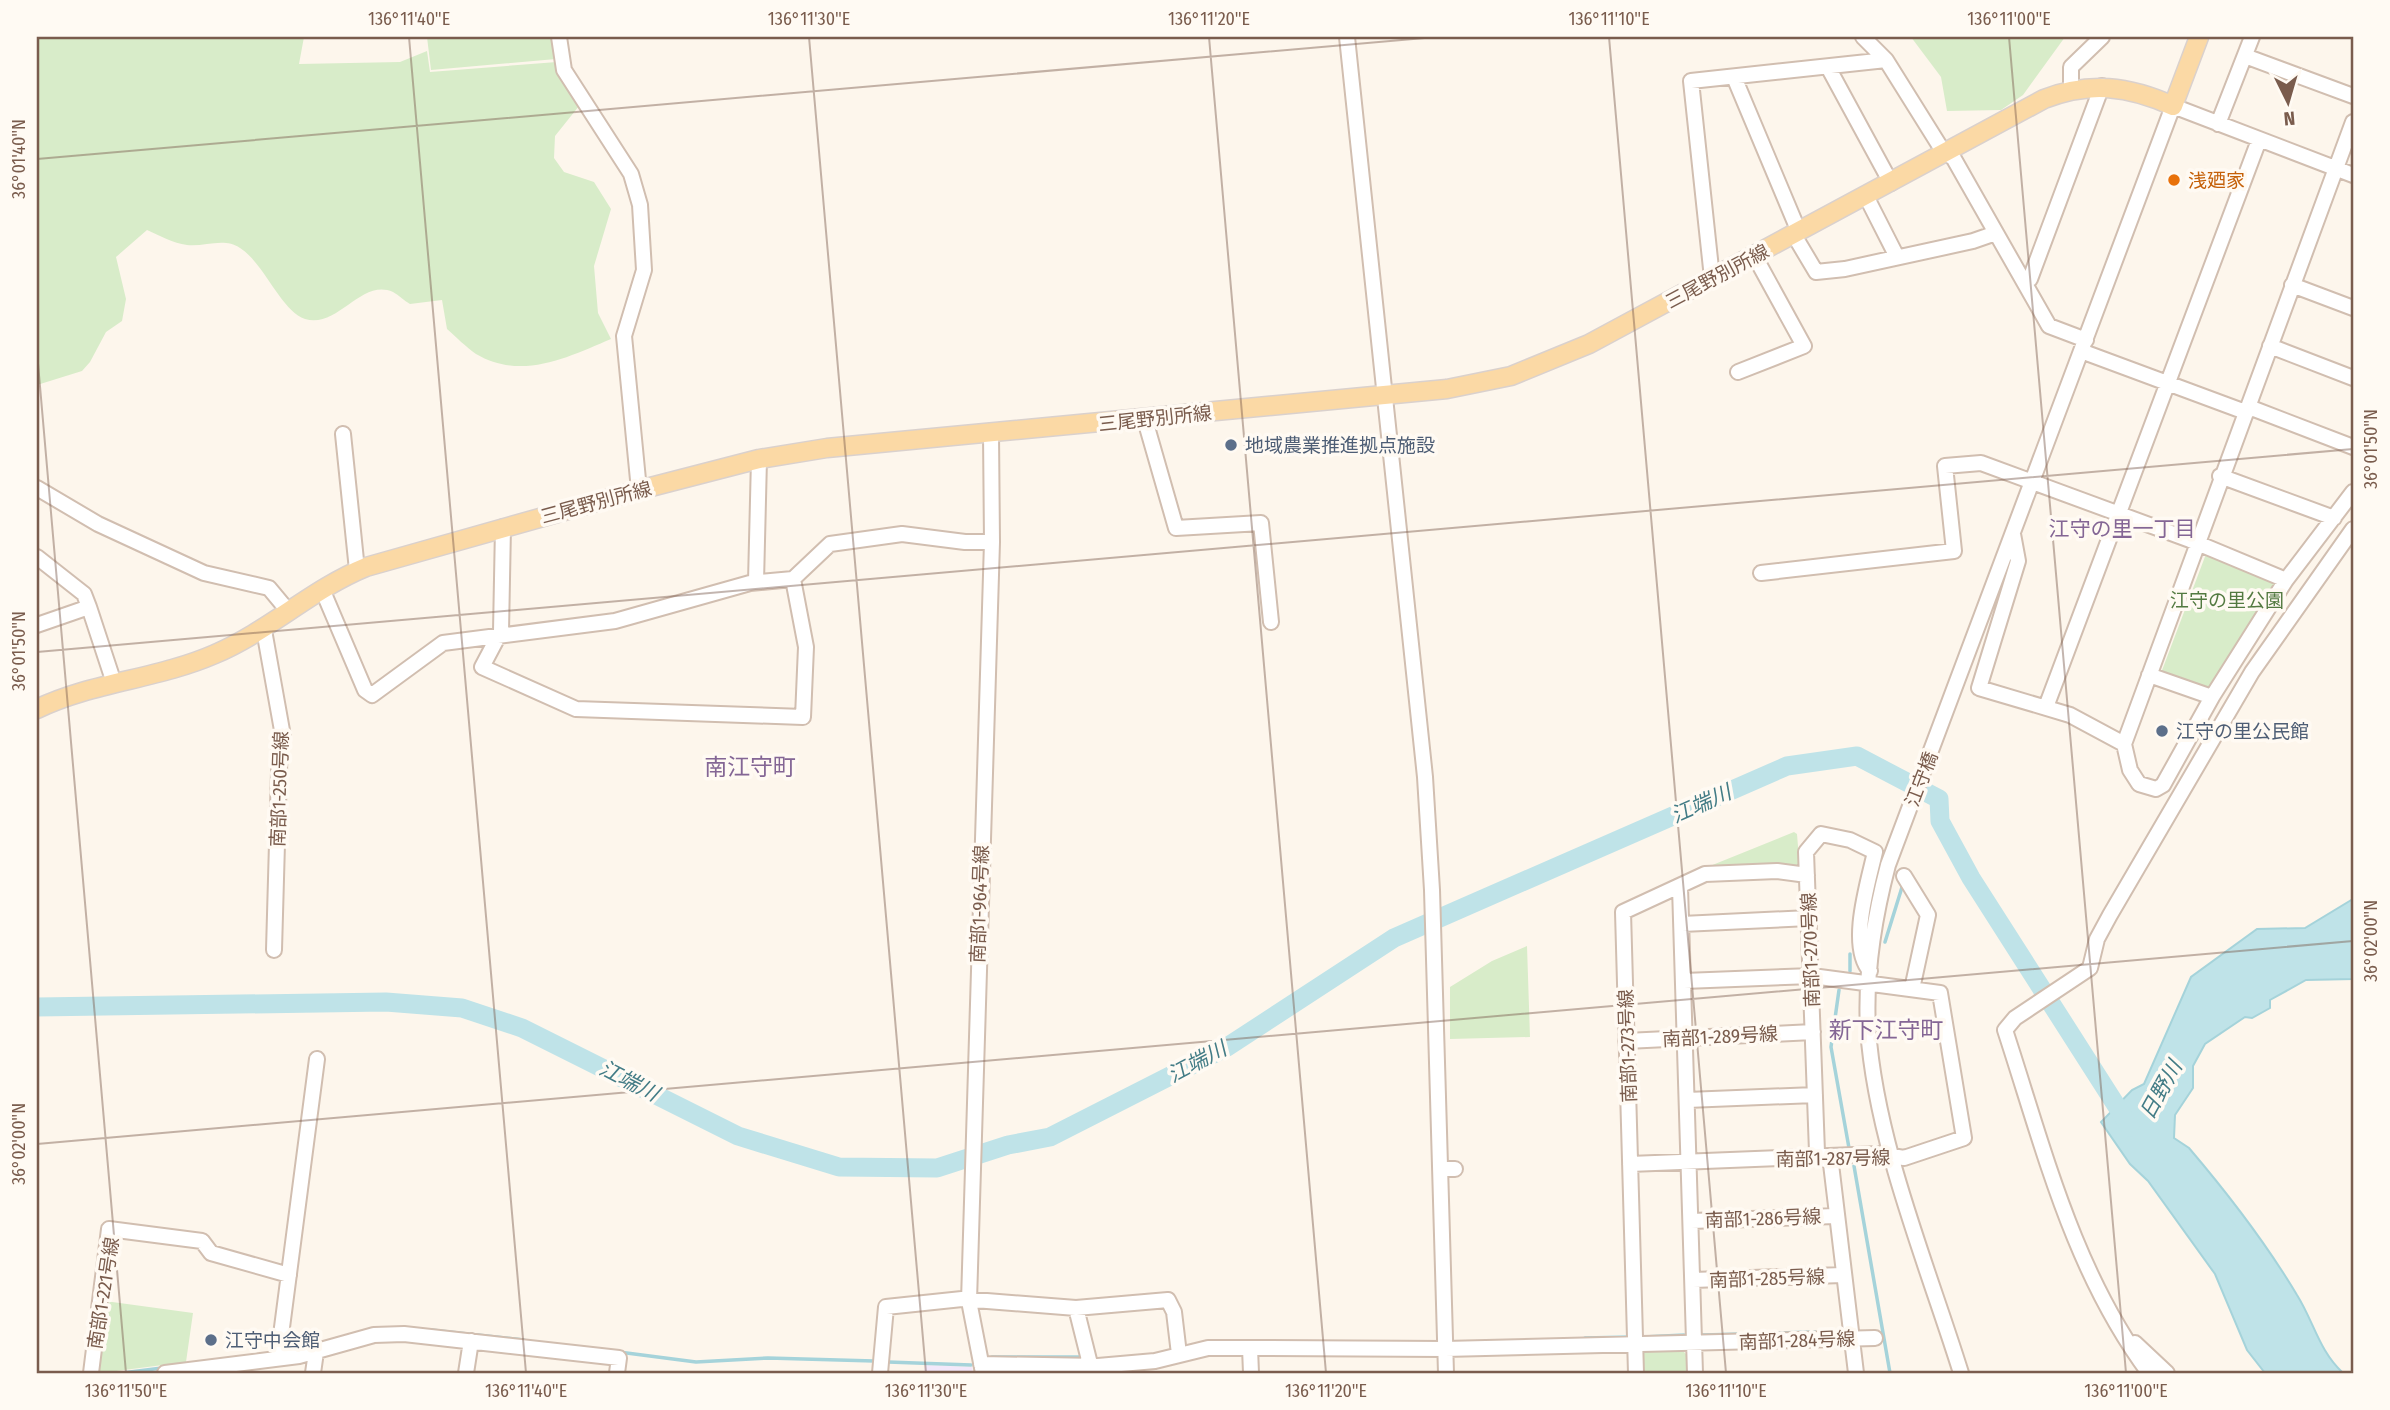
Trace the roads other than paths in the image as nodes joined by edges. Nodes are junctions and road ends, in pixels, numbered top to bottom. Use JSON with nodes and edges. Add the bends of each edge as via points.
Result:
{"nodes":[{"id":1,"x":559,"y":37,"type":"edge"},
{"id":2,"x":1347,"y":37,"type":"edge"},
{"id":3,"x":1863,"y":37,"type":"edge"},
{"id":4,"x":2102,"y":37,"type":"edge"},
{"id":5,"x":2199,"y":37,"type":"edge"},
{"id":6,"x":2252,"y":37,"type":"edge"},
{"id":7,"x":2245,"y":56,"type":"junction"},
{"id":8,"x":1886,"y":60,"type":"junction"},
{"id":9,"x":1828,"y":67,"type":"junction"},
{"id":10,"x":1734,"y":77,"type":"junction"},
{"id":11,"x":2102,"y":86,"type":"junction"},
{"id":12,"x":2071,"y":89,"type":"junction"},
{"id":13,"x":2353,"y":96,"type":"edge"},
{"id":14,"x":2173,"y":106,"type":"junction"},
{"id":15,"x":2353,"y":122,"type":"edge"},
{"id":16,"x":2218,"y":124,"type":"junction"},
{"id":17,"x":2259,"y":139,"type":"junction"},
{"id":18,"x":1948,"y":153,"type":"junction"},
{"id":19,"x":2336,"y":168,"type":"junction"},
{"id":20,"x":2353,"y":175,"type":"edge"},
{"id":21,"x":1891,"y":183,"type":"junction"},
{"id":22,"x":1866,"y":196,"type":"junction"},
{"id":23,"x":1996,"y":233,"type":"junction"},
{"id":24,"x":1796,"y":234,"type":"junction"},
{"id":25,"x":1754,"y":255,"type":"junction"},
{"id":26,"x":1897,"y":257,"type":"junction"},
{"id":27,"x":1712,"y":278,"type":"junction"},
{"id":28,"x":2024,"y":282,"type":"junction"},
{"id":29,"x":2292,"y":285,"type":"junction"},
{"id":30,"x":2353,"y":308,"type":"edge"},
{"id":31,"x":2083,"y":346,"type":"junction"},
{"id":32,"x":2270,"y":346,"type":"junction"},
{"id":33,"x":1738,"y":372,"type":"dead end"},
{"id":34,"x":2353,"y":377,"type":"edge"},
{"id":35,"x":2169,"y":383,"type":"junction"},
{"id":36,"x":1385,"y":395,"type":"junction"},
{"id":37,"x":2246,"y":410,"type":"junction"},
{"id":38,"x":1144,"y":420,"type":"junction"},
{"id":39,"x":344,"y":434,"type":"dead end"},
{"id":40,"x":991,"y":434,"type":"junction"},
{"id":41,"x":2353,"y":447,"type":"edge"},
{"id":42,"x":759,"y":459,"type":"junction"},
{"id":43,"x":2220,"y":475,"type":"junction"},
{"id":44,"x":2034,"y":482,"type":"junction"},
{"id":45,"x":37,"y":488,"type":"edge"},
{"id":46,"x":639,"y":490,"type":"junction"},
{"id":47,"x":2353,"y":492,"type":"edge"},
{"id":48,"x":2118,"y":514,"type":"junction"},
{"id":49,"x":2334,"y":518,"type":"junction"},
{"id":50,"x":503,"y":527,"type":"junction"},
{"id":51,"x":2353,"y":528,"type":"edge"},
{"id":52,"x":2012,"y":532,"type":"junction"},
{"id":53,"x":992,"y":541,"type":"junction"},
{"id":54,"x":2197,"y":544,"type":"junction"},
{"id":55,"x":37,"y":557,"type":"edge"},
{"id":56,"x":357,"y":570,"type":"junction"},
{"id":57,"x":1760,"y":573,"type":"dead end"},
{"id":58,"x":793,"y":579,"type":"junction"},
{"id":59,"x":2286,"y":580,"type":"junction"},
{"id":60,"x":756,"y":582,"type":"junction"},
{"id":61,"x":322,"y":589,"type":"junction"},
{"id":62,"x":89,"y":607,"type":"junction"},
{"id":63,"x":289,"y":612,"type":"junction"},
{"id":64,"x":1271,"y":622,"type":"dead end"},
{"id":65,"x":37,"y":625,"type":"edge"},
{"id":66,"x":264,"y":630,"type":"junction"},
{"id":67,"x":500,"y":635,"type":"junction"},
{"id":68,"x":2149,"y":675,"type":"junction"},
{"id":69,"x":114,"y":683,"type":"junction"},
{"id":70,"x":2211,"y":697,"type":"junction"},
{"id":71,"x":2046,"y":707,"type":"junction"},
{"id":72,"x":37,"y":709,"type":"edge"},
{"id":73,"x":2124,"y":744,"type":"junction"},
{"id":74,"x":1807,"y":875,"type":"junction"},
{"id":75,"x":1904,"y":876,"type":"dead end"},
{"id":76,"x":1680,"y":887,"type":"junction"},
{"id":77,"x":1809,"y":918,"type":"junction"},
{"id":78,"x":1682,"y":924,"type":"junction"},
{"id":79,"x":274,"y":950,"type":"dead end"},
{"id":80,"x":1812,"y":976,"type":"junction"},
{"id":81,"x":1869,"y":977,"type":"junction"},
{"id":82,"x":1684,"y":981,"type":"junction"},
{"id":83,"x":1912,"y":989,"type":"junction"},
{"id":84,"x":1813,"y":1032,"type":"junction"},
{"id":85,"x":1685,"y":1037,"type":"junction"},
{"id":86,"x":1626,"y":1041,"type":"junction"},
{"id":87,"x":317,"y":1059,"type":"dead end"},
{"id":88,"x":1815,"y":1095,"type":"junction"},
{"id":89,"x":1687,"y":1100,"type":"junction"},
{"id":90,"x":1892,"y":1157,"type":"junction"},
{"id":91,"x":1823,"y":1158,"type":"junction"},
{"id":92,"x":1688,"y":1162,"type":"junction"},
{"id":93,"x":1630,"y":1164,"type":"junction"},
{"id":94,"x":1835,"y":1216,"type":"junction"},
{"id":95,"x":1691,"y":1221,"type":"junction"},
{"id":96,"x":289,"y":1275,"type":"junction"},
{"id":97,"x":1842,"y":1275,"type":"junction"},
{"id":98,"x":1693,"y":1280,"type":"junction"},
{"id":99,"x":969,"y":1301,"type":"junction"},
{"id":100,"x":1076,"y":1308,"type":"junction"},
{"id":101,"x":2116,"y":1322,"type":"junction"},
{"id":102,"x":1875,"y":1338,"type":"dead end"},
{"id":103,"x":1852,"y":1339,"type":"junction"},
{"id":104,"x":471,"y":1340,"type":"junction"},
{"id":105,"x":1694,"y":1343,"type":"junction"},
{"id":106,"x":1635,"y":1344,"type":"junction"},
{"id":107,"x":1250,"y":1348,"type":"junction"},
{"id":108,"x":1446,"y":1349,"type":"junction"},
{"id":109,"x":316,"y":1352,"type":"junction"},
{"id":110,"x":1179,"y":1354,"type":"junction"},
{"id":111,"x":278,"y":1358,"type":"junction"},
{"id":112,"x":1095,"y":1368,"type":"edge"},
{"id":113,"x":982,"y":1369,"type":"edge"},
{"id":114,"x":91,"y":1373,"type":"edge"},
{"id":115,"x":165,"y":1373,"type":"edge"},
{"id":116,"x":313,"y":1373,"type":"edge"},
{"id":117,"x":467,"y":1373,"type":"edge"},
{"id":118,"x":617,"y":1373,"type":"edge"},
{"id":119,"x":880,"y":1373,"type":"edge"},
{"id":120,"x":1251,"y":1373,"type":"edge"},
{"id":121,"x":1446,"y":1373,"type":"edge"},
{"id":122,"x":1636,"y":1373,"type":"edge"},
{"id":123,"x":1695,"y":1373,"type":"edge"},
{"id":124,"x":1856,"y":1373,"type":"edge"},
{"id":125,"x":1961,"y":1373,"type":"edge"},
{"id":126,"x":2148,"y":1373,"type":"edge"},
{"id":127,"x":2167,"y":1373,"type":"edge"}],
"edges":[{"from":1,"to":46,"type":"street","via":[[564,71],[631,174],[640,205],[644,270],[624,336]]},
{"from":2,"to":36,"type":"street"},
{"from":3,"to":8,"type":"street"},
{"from":4,"to":12,"type":"street","via":[[2071,67]]},
{"from":5,"to":14,"type":"main road"},
{"from":6,"to":7,"type":"street"},
{"from":7,"to":13,"type":"street"},
{"from":7,"to":16,"type":"street"},
{"from":8,"to":9,"type":"street"},
{"from":8,"to":18,"type":"street"},
{"from":9,"to":10,"type":"street"},
{"from":9,"to":21,"type":"street"},
{"from":10,"to":24,"type":"street"},
{"from":10,"to":27,"type":"street","via":[[1691,80]]},
{"from":11,"to":12,"type":"main road","name":"三尾野別所線"},
{"from":11,"to":14,"type":"main road","name":"三尾野別所線","via":[[2144,93]]},
{"from":11,"to":28,"type":"street","via":[[2030,279]]},
{"from":12,"to":18,"type":"main road","name":"三尾野別所線","via":[[2030,106]]},
{"from":14,"to":16,"type":"street"},
{"from":14,"to":31,"type":"street","name":"江守橋"},
{"from":15,"to":19,"type":"street"},
{"from":16,"to":17,"type":"street"},
{"from":17,"to":19,"type":"street"},
{"from":17,"to":35,"type":"street"},
{"from":18,"to":21,"type":"main road","name":"三尾野別所線"},
{"from":18,"to":23,"type":"street"},
{"from":19,"to":20,"type":"street"},
{"from":19,"to":29,"type":"street"},
{"from":21,"to":22,"type":"main road","name":"三尾野別所線"},
{"from":22,"to":24,"type":"main road","name":"三尾野別所線"},
{"from":22,"to":26,"type":"street"},
{"from":23,"to":26,"type":"street"},
{"from":23,"to":28,"type":"street"},
{"from":24,"to":25,"type":"main road","name":"三尾野別所線"},
{"from":24,"to":26,"type":"street","via":[[1816,272]]},
{"from":25,"to":27,"type":"main road","name":"三尾野別所線"},
{"from":25,"to":33,"type":"street","via":[[1804,346]]},
{"from":27,"to":36,"type":"main road","name":"三尾野別所線","via":[[1534,368],[1483,384]]},
{"from":28,"to":31,"type":"street","via":[[2049,326]]},
{"from":29,"to":30,"type":"street"},
{"from":29,"to":32,"type":"street"},
{"from":31,"to":35,"type":"street"},
{"from":31,"to":44,"type":"street","name":"江守橋"},
{"from":32,"to":34,"type":"street"},
{"from":32,"to":37,"type":"street"},
{"from":35,"to":37,"type":"street"},
{"from":35,"to":48,"type":"street"},
{"from":36,"to":38,"type":"main road","name":"三尾野別所線"},
{"from":36,"to":108,"type":"street","via":[[1425,777],[1448,1169]]},
{"from":37,"to":41,"type":"street","via":[[2254,409]]},
{"from":37,"to":43,"type":"street"},
{"from":38,"to":40,"type":"main road","name":"三尾野別所線"},
{"from":38,"to":64,"type":"street","via":[[1176,528],[1261,523]]},
{"from":39,"to":56,"type":"street"},
{"from":40,"to":42,"type":"main road","name":"三尾野別所線","via":[[827,448]]},
{"from":40,"to":53,"type":"street","name":"南部1-964号線"},
{"from":42,"to":46,"type":"main road","name":"三尾野別所線"},
{"from":42,"to":60,"type":"street"},
{"from":43,"to":49,"type":"street"},
{"from":43,"to":54,"type":"street"},
{"from":44,"to":48,"type":"street"},
{"from":44,"to":52,"type":"street","name":"江守橋"},
{"from":44,"to":57,"type":"street","via":[[1981,463],[1945,466],[1954,551]]},
{"from":45,"to":63,"type":"street","via":[[98,524],[204,573],[268,588]]},
{"from":46,"to":50,"type":"main road","name":"三尾野別所線"},
{"from":47,"to":49,"type":"street"},
{"from":48,"to":54,"type":"street"},
{"from":48,"to":71,"type":"street"},
{"from":49,"to":59,"type":"street"},
{"from":50,"to":56,"type":"main road","name":"三尾野別所線"},
{"from":50,"to":67,"type":"street"},
{"from":51,"to":101,"type":"street","via":[[2233,702],[2103,927],[2090,968],[2015,1018],[2005,1030],[2069,1230]]},
{"from":52,"to":71,"type":"street","via":[[2018,561],[1979,688]]},
{"from":52,"to":81,"type":"street","name":"江守橋","via":[[1888,865],[1875,915]]},
{"from":53,"to":58,"type":"street","via":[[902,534],[830,544]]},
{"from":53,"to":99,"type":"street","name":"南部1-964号線"},
{"from":54,"to":59,"type":"street"},
{"from":54,"to":68,"type":"street"},
{"from":55,"to":62,"type":"street","via":[[84,594]]},
{"from":56,"to":61,"type":"main road","name":"三尾野別所線"},
{"from":58,"to":60,"type":"street"},
{"from":58,"to":67,"type":"street","via":[[806,647],[803,717],[576,709],[482,667]]},
{"from":59,"to":70,"type":"street"},
{"from":60,"to":67,"type":"street","via":[[615,621]]},
{"from":61,"to":63,"type":"main road","name":"三尾野別所線"},
{"from":61,"to":67,"type":"street","via":[[365,690],[372,695],[443,643]]},
{"from":62,"to":65,"type":"street"},
{"from":62,"to":69,"type":"street"},
{"from":63,"to":66,"type":"main road","name":"三尾野別所線"},
{"from":66,"to":69,"type":"main road","name":"三尾野別所線","via":[[210,656]]},
{"from":66,"to":79,"type":"street","name":"南部1-250号線","via":[[283,736]]},
{"from":68,"to":70,"type":"street"},
{"from":68,"to":73,"type":"street"},
{"from":69,"to":72,"type":"main road","name":"三尾野別所線"},
{"from":70,"to":73,"type":"street","via":[[2163,785],[2156,789],[2139,784],[2130,770]]},
{"from":71,"to":73,"type":"street"},
{"from":74,"to":76,"type":"street","name":"南部1-273号線","via":[[1706,873]]},
{"from":74,"to":77,"type":"street","name":"南部1-270号線"},
{"from":74,"to":81,"type":"street","name":"南部1-270号線","via":[[1806,852],[1821,834],[1875,852],[1859,940],[1861,961]]},
{"from":75,"to":83,"type":"street","via":[[1927,915]]},
{"from":76,"to":78,"type":"street"},
{"from":76,"to":86,"type":"street","name":"南部1-273号線","via":[[1623,912]]},
{"from":77,"to":78,"type":"street"},
{"from":77,"to":80,"type":"street","name":"南部1-270号線"},
{"from":78,"to":82,"type":"street"},
{"from":80,"to":81,"type":"street","name":"南部1-287号線"},
{"from":80,"to":82,"type":"street","name":"南部1-287号線"},
{"from":80,"to":84,"type":"street","name":"南部1-270号線"},
{"from":81,"to":83,"type":"street","name":"南部1-287号線"},
{"from":81,"to":90,"type":"street","via":[[1872,1069]]},
{"from":82,"to":85,"type":"street"},
{"from":83,"to":90,"type":"street","name":"南部1-287号線","via":[[1940,993],[1964,1138],[1904,1158]]},
{"from":84,"to":85,"type":"street","name":"南部1-289号線"},
{"from":84,"to":88,"type":"street","name":"南部1-270号線"},
{"from":85,"to":86,"type":"street","name":"南部1-289号線"},
{"from":85,"to":89,"type":"street"},
{"from":86,"to":93,"type":"street","name":"南部1-273号線"},
{"from":87,"to":96,"type":"street"},
{"from":88,"to":89,"type":"street"},
{"from":88,"to":91,"type":"street","name":"南部1-270号線","via":[[1817,1152]]},
{"from":89,"to":92,"type":"street"},
{"from":90,"to":91,"type":"street","name":"南部1-287号線"},
{"from":90,"to":125,"type":"street"},
{"from":91,"to":92,"type":"street","name":"南部1-287号線"},
{"from":91,"to":94,"type":"street","name":"南部1-270号線","via":[[1831,1164]]},
{"from":92,"to":93,"type":"street","name":"南部1-287号線"},
{"from":92,"to":95,"type":"street"},
{"from":93,"to":106,"type":"street","name":"南部1-273号線"},
{"from":94,"to":95,"type":"street","name":"南部1-286号線"},
{"from":94,"to":97,"type":"street","name":"南部1-270号線"},
{"from":95,"to":98,"type":"street"},
{"from":96,"to":111,"type":"street"},
{"from":96,"to":114,"type":"street","name":"南部1-221号線","via":[[211,1253],[202,1241],[109,1229]]},
{"from":97,"to":98,"type":"street","name":"南部1-285号線"},
{"from":97,"to":103,"type":"street","name":"南部1-270号線"},
{"from":98,"to":105,"type":"street"},
{"from":99,"to":100,"type":"street"},
{"from":99,"to":113,"type":"street","name":"南部1-964号線"},
{"from":99,"to":119,"type":"street","via":[[886,1307]]},
{"from":100,"to":110,"type":"street","via":[[1168,1300]]},
{"from":100,"to":112,"type":"street"},
{"from":101,"to":126,"type":"street"},
{"from":101,"to":127,"type":"street"},
{"from":102,"to":103,"type":"street","name":"南部1-284号線"},
{"from":103,"to":105,"type":"street","name":"南部1-284号線"},
{"from":103,"to":124,"type":"street","name":"南部1-270号線"},
{"from":104,"to":109,"type":"street","via":[[374,1335]]},
{"from":104,"to":117,"type":"street"},
{"from":104,"to":118,"type":"street","via":[[619,1358]]},
{"from":105,"to":106,"type":"street","name":"南部1-284号線"},
{"from":105,"to":123,"type":"street"},
{"from":106,"to":108,"type":"street","name":"南部1-284号線"},
{"from":106,"to":122,"type":"street","name":"南部1-273号線"},
{"from":107,"to":108,"type":"street","name":"南部1-284号線"},
{"from":107,"to":110,"type":"street","name":"南部1-284号線"},
{"from":107,"to":120,"type":"street"},
{"from":108,"to":121,"type":"street"},
{"from":109,"to":111,"type":"street"},
{"from":109,"to":116,"type":"street"},
{"from":110,"to":112,"type":"street","name":"南部1-284号線"},
{"from":111,"to":115,"type":"street"},
{"from":112,"to":113,"type":"street","name":"南部1-284号線"}]}
